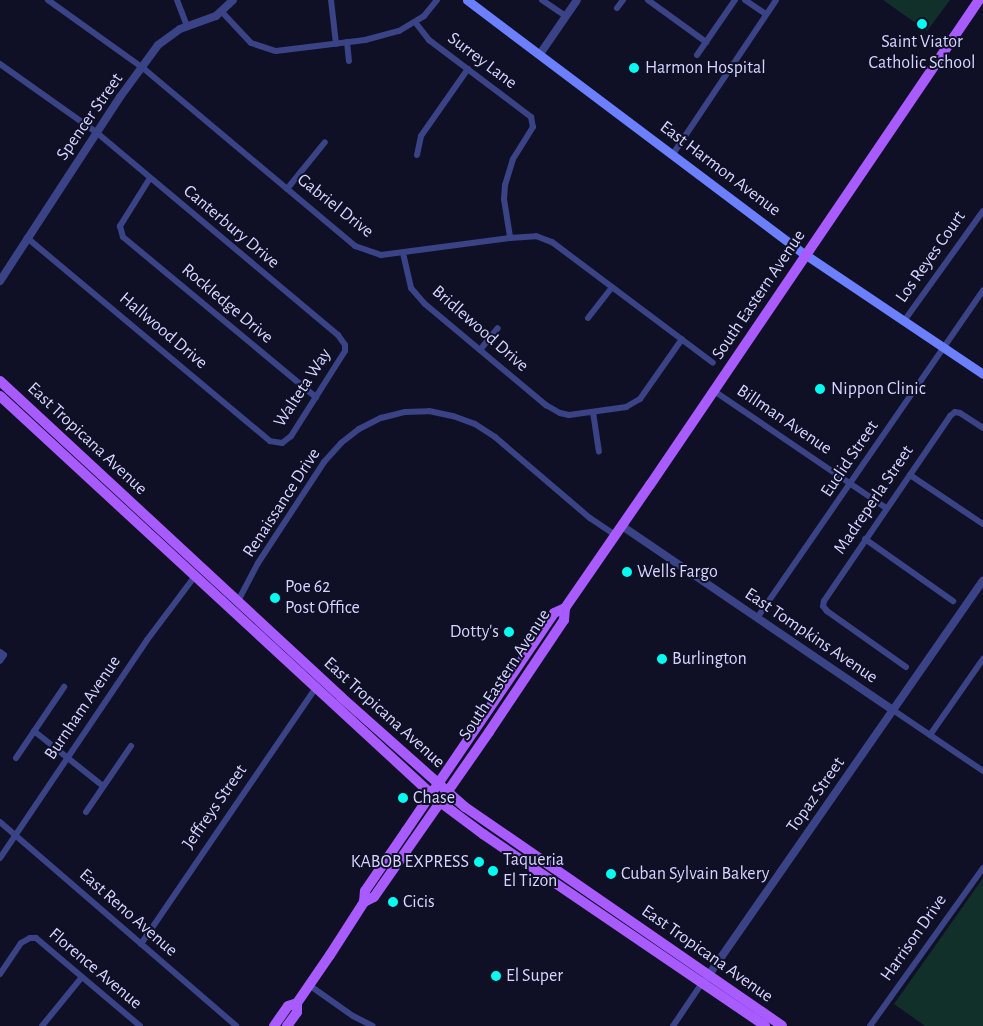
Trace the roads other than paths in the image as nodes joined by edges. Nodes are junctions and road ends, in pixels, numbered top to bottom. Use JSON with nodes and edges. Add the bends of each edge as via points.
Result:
{"nodes":[{"id":1,"x":48,"y":0,"type":"edge"},
{"id":2,"x":177,"y":0,"type":"edge"},
{"id":3,"x":233,"y":0,"type":"edge"},
{"id":4,"x":331,"y":0,"type":"edge"},
{"id":5,"x":437,"y":0,"type":"edge"},
{"id":6,"x":467,"y":0,"type":"edge"},
{"id":7,"x":542,"y":0,"type":"edge"},
{"id":8,"x":577,"y":0,"type":"edge"},
{"id":9,"x":623,"y":0,"type":"edge"},
{"id":10,"x":648,"y":0,"type":"edge"},
{"id":11,"x":735,"y":0,"type":"edge"},
{"id":12,"x":745,"y":0,"type":"edge"},
{"id":13,"x":776,"y":0,"type":"edge"},
{"id":14,"x":979,"y":0,"type":"edge"},
{"id":15,"x":618,"y":8,"type":"dead end"},
{"id":16,"x":222,"y":12,"type":"junction"},
{"id":17,"x":766,"y":14,"type":"junction"},
{"id":18,"x":565,"y":17,"type":"junction"},
{"id":19,"x":415,"y":22,"type":"junction"},
{"id":20,"x":187,"y":26,"type":"junction"},
{"id":21,"x":347,"y":42,"type":"junction"},
{"id":22,"x":706,"y":42,"type":"junction"},
{"id":23,"x":336,"y":44,"type":"junction"},
{"id":24,"x":540,"y":54,"type":"junction"},
{"id":25,"x":697,"y":55,"type":"dead end"},
{"id":26,"x":349,"y":61,"type":"dead end"},
{"id":27,"x":0,"y":64,"type":"edge"},
{"id":28,"x":143,"y":68,"type":"junction"},
{"id":29,"x":468,"y":69,"type":"junction"},
{"id":30,"x":96,"y":132,"type":"junction"},
{"id":31,"x":325,"y":142,"type":"dead end"},
{"id":32,"x":673,"y":154,"type":"junction"},
{"id":33,"x":417,"y":155,"type":"dead end"},
{"id":34,"x":150,"y":178,"type":"junction"},
{"id":35,"x":287,"y":189,"type":"junction"},
{"id":36,"x":983,"y":210,"type":"edge"},
{"id":37,"x":27,"y":238,"type":"junction"},
{"id":38,"x":510,"y":238,"type":"junction"},
{"id":39,"x":403,"y":253,"type":"junction"},
{"id":40,"x":806,"y":255,"type":"junction"},
{"id":41,"x":0,"y":281,"type":"edge"},
{"id":42,"x":612,"y":286,"type":"junction"},
{"id":43,"x":983,"y":290,"type":"edge"},
{"id":44,"x":588,"y":318,"type":"dead end"},
{"id":45,"x":904,"y":321,"type":"junction"},
{"id":46,"x":498,"y":328,"type":"dead end"},
{"id":47,"x":682,"y":339,"type":"junction"},
{"id":48,"x":346,"y":345,"type":"joint"},
{"id":49,"x":944,"y":347,"type":"junction"},
{"id":50,"x":480,"y":350,"type":"junction"},
{"id":51,"x":713,"y":363,"type":"dead end"},
{"id":52,"x":983,"y":374,"type":"edge"},
{"id":53,"x":0,"y":380,"type":"edge"},
{"id":54,"x":714,"y":391,"type":"junction"},
{"id":55,"x":0,"y":396,"type":"edge"},
{"id":56,"x":316,"y":397,"type":"junction"},
{"id":57,"x":593,"y":412,"type":"junction"},
{"id":58,"x":983,"y":428,"type":"edge"},
{"id":59,"x":44,"y":436,"type":"junction"},
{"id":60,"x":282,"y":444,"type":"joint"},
{"id":61,"x":599,"y":452,"type":"dead end"},
{"id":62,"x":84,"y":458,"type":"junction"},
{"id":63,"x":70,"y":461,"type":"junction"},
{"id":64,"x":910,"y":475,"type":"junction"},
{"id":65,"x":852,"y":484,"type":"junction"},
{"id":66,"x":118,"y":489,"type":"junction"},
{"id":67,"x":886,"y":508,"type":"junction"},
{"id":68,"x":983,"y":524,"type":"edge"},
{"id":69,"x":622,"y":526,"type":"junction"},
{"id":70,"x":615,"y":535,"type":"junction"},
{"id":71,"x":865,"y":539,"type":"junction"},
{"id":72,"x":176,"y":558,"type":"junction"},
{"id":73,"x":205,"y":570,"type":"junction"},
{"id":74,"x":195,"y":576,"type":"junction"},
{"id":75,"x":983,"y":581,"type":"edge"},
{"id":76,"x":222,"y":586,"type":"junction"},
{"id":77,"x":238,"y":601,"type":"junction"},
{"id":78,"x":953,"y":601,"type":"dead end"},
{"id":79,"x":565,"y":608,"type":"junction"},
{"id":80,"x":757,"y":618,"type":"junction"},
{"id":81,"x":548,"y":622,"type":"junction"},
{"id":82,"x":0,"y":652,"type":"edge"},
{"id":83,"x":541,"y":655,"type":"junction"},
{"id":84,"x":983,"y":659,"type":"edge"},
{"id":85,"x":0,"y":661,"type":"edge"},
{"id":86,"x":520,"y":663,"type":"junction"},
{"id":87,"x":906,"y":667,"type":"dead end"},
{"id":88,"x":292,"y":668,"type":"junction"},
{"id":89,"x":321,"y":678,"type":"junction"},
{"id":90,"x":64,"y":687,"type":"dead end"},
{"id":91,"x":315,"y":689,"type":"junction"},
{"id":92,"x":341,"y":697,"type":"junction"},
{"id":93,"x":511,"y":700,"type":"junction"},
{"id":94,"x":893,"y":710,"type":"junction"},
{"id":95,"x":34,"y":731,"type":"junction"},
{"id":96,"x":930,"y":735,"type":"junction"},
{"id":97,"x":131,"y":746,"type":"dead end"},
{"id":98,"x":16,"y":758,"type":"dead end"},
{"id":99,"x":68,"y":758,"type":"junction"},
{"id":100,"x":983,"y":771,"type":"edge"},
{"id":101,"x":438,"y":784,"type":"junction"},
{"id":102,"x":103,"y":786,"type":"junction"},
{"id":103,"x":448,"y":792,"type":"junction"},
{"id":104,"x":431,"y":794,"type":"junction"},
{"id":105,"x":440,"y":802,"type":"junction"},
{"id":106,"x":86,"y":812,"type":"dead end"},
{"id":107,"x":0,"y":822,"type":"edge"},
{"id":108,"x":16,"y":835,"type":"junction"},
{"id":109,"x":0,"y":858,"type":"edge"},
{"id":110,"x":525,"y":862,"type":"junction"},
{"id":111,"x":983,"y":868,"type":"edge"},
{"id":112,"x":577,"y":883,"type":"junction"},
{"id":113,"x":568,"y":891,"type":"junction"},
{"id":114,"x":364,"y":902,"type":"junction"},
{"id":115,"x":608,"y":904,"type":"junction"},
{"id":116,"x":141,"y":944,"type":"junction"},
{"id":117,"x":0,"y":974,"type":"edge"},
{"id":118,"x":82,"y":977,"type":"junction"},
{"id":119,"x":705,"y":980,"type":"junction"},
{"id":120,"x":309,"y":985,"type":"junction"},
{"id":121,"x":297,"y":1003,"type":"junction"},
{"id":122,"x":42,"y":1026,"type":"edge"},
{"id":123,"x":140,"y":1026,"type":"edge"},
{"id":124,"x":236,"y":1026,"type":"edge"},
{"id":125,"x":274,"y":1026,"type":"edge"},
{"id":126,"x":287,"y":1026,"type":"edge"},
{"id":127,"x":373,"y":1026,"type":"edge"},
{"id":128,"x":673,"y":1026,"type":"edge"},
{"id":129,"x":765,"y":1026,"type":"edge"},
{"id":130,"x":782,"y":1026,"type":"edge"},
{"id":131,"x":870,"y":1026,"type":"edge"}],
"edges":[{"from":1,"to":28,"type":"street","name":"Gabriel Drive"},
{"from":2,"to":20,"type":"street"},
{"from":3,"to":16,"type":"street","name":"Spencer Street"},
{"from":4,"to":23,"type":"street"},
{"from":5,"to":19,"type":"street"},
{"from":6,"to":24,"type":"main road","name":"East Harmon Avenue"},
{"from":7,"to":18,"type":"street"},
{"from":8,"to":18,"type":"street"},
{"from":9,"to":15,"type":"street"},
{"from":10,"to":22,"type":"street"},
{"from":11,"to":22,"type":"street"},
{"from":12,"to":17,"type":"street"},
{"from":13,"to":17,"type":"street"},
{"from":14,"to":40,"type":"main road","name":"South Eastern Avenue"},
{"from":16,"to":20,"type":"street","name":"Spencer Street"},
{"from":16,"to":23,"type":"street","via":[[242,34],[261,47],[276,51]]},
{"from":17,"to":32,"type":"street"},
{"from":18,"to":24,"type":"street"},
{"from":19,"to":21,"type":"street","via":[[399,31]]},
{"from":19,"to":29,"type":"street","name":"Surrey Lane","via":[[429,40]]},
{"from":20,"to":28,"type":"street","name":"Spencer Street","via":[[165,39]]},
{"from":21,"to":23,"type":"street"},
{"from":21,"to":26,"type":"street"},
{"from":22,"to":25,"type":"street"},
{"from":24,"to":32,"type":"main road","name":"East Harmon Avenue"},
{"from":27,"to":30,"type":"street","name":"Canterbury Drive"},
{"from":28,"to":30,"type":"street","name":"Spencer Street"},
{"from":28,"to":35,"type":"street","name":"Gabriel Drive"},
{"from":29,"to":33,"type":"street","via":[[422,136]]},
{"from":29,"to":38,"type":"street","name":"Surrey Lane","via":[[531,117],[533,122],[531,133],[512,160],[507,178],[504,199]]},
{"from":30,"to":34,"type":"street","name":"Canterbury Drive"},
{"from":30,"to":37,"type":"street","name":"Spencer Street"},
{"from":31,"to":35,"type":"street"},
{"from":32,"to":40,"type":"main road","name":"East Harmon Avenue"},
{"from":34,"to":48,"type":"street","name":"Canterbury Drive"},
{"from":34,"to":56,"type":"street","name":"Rockledge Drive","via":[[120,226],[123,237]]},
{"from":35,"to":39,"type":"street","name":"Gabriel Drive","via":[[355,246],[381,255]]},
{"from":36,"to":45,"type":"street","name":"Los Reyes Court"},
{"from":37,"to":41,"type":"street","name":"Spencer Street"},
{"from":37,"to":60,"type":"street","name":"Hallwood Drive","via":[[270,441]]},
{"from":38,"to":39,"type":"street","name":"Gabriel Drive"},
{"from":38,"to":42,"type":"street","name":"Gabriel Drive","via":[[536,236],[552,242]]},
{"from":39,"to":50,"type":"street","name":"Bridlewood Drive","via":[[411,288],[425,304]]},
{"from":40,"to":45,"type":"main road","name":"East Harmon Avenue"},
{"from":40,"to":54,"type":"main road","name":"South Eastern Avenue"},
{"from":42,"to":44,"type":"street"},
{"from":42,"to":47,"type":"street","name":"Gabriel Drive"},
{"from":43,"to":49,"type":"street","name":"Euclid Street"},
{"from":45,"to":49,"type":"main road","name":"East Harmon Avenue"},
{"from":46,"to":50,"type":"street"},
{"from":47,"to":51,"type":"street","name":"Gabriel Drive"},
{"from":47,"to":57,"type":"street","via":[[640,399],[626,407]]},
{"from":48,"to":56,"type":"street","name":"Walteta Way"},
{"from":49,"to":52,"type":"main road","name":"East Harmon Avenue"},
{"from":49,"to":65,"type":"street","name":"Euclid Street"},
{"from":50,"to":57,"type":"street","name":"Bridlewood Drive","via":[[546,405],[568,415]]},
{"from":53,"to":62,"type":"main road","name":"East Tropicana Avenue"},
{"from":54,"to":65,"type":"street","name":"Billman Avenue"},
{"from":54,"to":69,"type":"main road","name":"South Eastern Avenue"},
{"from":55,"to":59,"type":"main road","name":"East Tropicana Avenue"},
{"from":56,"to":60,"type":"street","name":"Walteta Way","via":[[291,436]]},
{"from":57,"to":61,"type":"street"},
{"from":58,"to":64,"type":"street","name":"Madreperla Street","via":[[955,412]]},
{"from":59,"to":62,"type":"main road","via":[[74,456]]},
{"from":59,"to":63,"type":"main road","name":"East Tropicana Avenue"},
{"from":62,"to":66,"type":"main road","name":"East Tropicana Avenue"},
{"from":63,"to":66,"type":"main road","via":[[79,463]]},
{"from":63,"to":72,"type":"main road","name":"East Tropicana Avenue"},
{"from":64,"to":67,"type":"street","name":"Madreperla Street"},
{"from":64,"to":68,"type":"street"},
{"from":65,"to":67,"type":"street","name":"Billman Avenue"},
{"from":65,"to":80,"type":"street","name":"Euclid Street"},
{"from":66,"to":73,"type":"main road","name":"East Tropicana Avenue"},
{"from":67,"to":71,"type":"street","name":"Madreperla Street"},
{"from":69,"to":70,"type":"main road","name":"South Eastern Avenue"},
{"from":69,"to":80,"type":"street","name":"East Tompkins Avenue"},
{"from":70,"to":77,"type":"street","name":"Renaissance Drive","via":[[475,424],[429,411],[405,412],[381,418],[359,429],[324,462],[258,563]]},
{"from":70,"to":79,"type":"main road","name":"South Eastern Avenue"},
{"from":71,"to":78,"type":"street"},
{"from":71,"to":87,"type":"street","name":"Madreperla Street","via":[[823,606]]},
{"from":72,"to":73,"type":"main road","via":[[198,570]]},
{"from":72,"to":74,"type":"main road","name":"East Tropicana Avenue"},
{"from":73,"to":76,"type":"main road","name":"East Tropicana Avenue"},
{"from":74,"to":76,"type":"main road","via":[[200,575],[212,585]]},
{"from":74,"to":88,"type":"main road","name":"East Tropicana Avenue"},
{"from":74,"to":99,"type":"street","name":"Burnham Avenue","via":[[147,640]]},
{"from":75,"to":94,"type":"street","name":"Topaz Street"},
{"from":76,"to":77,"type":"main road","name":"East Tropicana Avenue"},
{"from":77,"to":89,"type":"main road","name":"East Tropicana Avenue"},
{"from":79,"to":81,"type":"main road","name":"South Eastern Avenue","via":[[554,613]]},
{"from":79,"to":83,"type":"main road","name":"South Eastern Avenue","via":[[564,620]]},
{"from":80,"to":94,"type":"street","name":"East Tompkins Avenue"},
{"from":81,"to":83,"type":"main road","via":[[548,632],[539,646]]},
{"from":81,"to":86,"type":"main road","name":"South Eastern Avenue"},
{"from":82,"to":85,"type":"street","via":[[4,655]]},
{"from":83,"to":93,"type":"main road","name":"South Eastern Avenue"},
{"from":84,"to":96,"type":"street"},
{"from":86,"to":93,"type":"main road","via":[[522,669],[510,689]]},
{"from":86,"to":101,"type":"main road","name":"South Eastern Avenue"},
{"from":88,"to":89,"type":"main road","via":[[302,668],[316,680]]},
{"from":88,"to":91,"type":"main road","name":"East Tropicana Avenue"},
{"from":89,"to":92,"type":"main road","name":"East Tropicana Avenue"},
{"from":90,"to":95,"type":"street"},
{"from":91,"to":92,"type":"main road","via":[[320,687],[332,697]]},
{"from":91,"to":104,"type":"main road","name":"East Tropicana Avenue"},
{"from":91,"to":116,"type":"street","name":"Jeffreys Street"},
{"from":92,"to":101,"type":"main road","name":"East Tropicana Avenue"},
{"from":93,"to":103,"type":"main road","name":"South Eastern Avenue"},
{"from":94,"to":96,"type":"street","name":"East Tompkins Avenue"},
{"from":94,"to":119,"type":"street","name":"Topaz Street"},
{"from":95,"to":98,"type":"street"},
{"from":95,"to":99,"type":"street"},
{"from":96,"to":100,"type":"street","name":"East Tompkins Avenue"},
{"from":97,"to":102,"type":"street"},
{"from":99,"to":102,"type":"street"},
{"from":99,"to":108,"type":"street","name":"Burnham Avenue"},
{"from":101,"to":103,"type":"main road","name":"East Tropicana Avenue"},
{"from":101,"to":104,"type":"main road","name":"South Eastern Avenue"},
{"from":102,"to":106,"type":"street"},
{"from":103,"to":105,"type":"main road","name":"South Eastern Avenue"},
{"from":103,"to":112,"type":"main road","name":"East Tropicana Avenue"},
{"from":104,"to":105,"type":"main road","name":"East Tropicana Avenue"},
{"from":104,"to":114,"type":"main road","name":"South Eastern Avenue","via":[[365,891]]},
{"from":105,"to":110,"type":"main road","name":"East Tropicana Avenue"},
{"from":105,"to":114,"type":"main road","name":"South Eastern Avenue","via":[[374,897]]},
{"from":107,"to":108,"type":"street","name":"East Reno Avenue"},
{"from":108,"to":109,"type":"street","name":"Burnham Avenue"},
{"from":108,"to":116,"type":"street","name":"East Reno Avenue"},
{"from":110,"to":112,"type":"main road","via":[[570,885]]},
{"from":110,"to":113,"type":"main road","name":"East Tropicana Avenue"},
{"from":111,"to":131,"type":"street","name":"Harrison Drive"},
{"from":112,"to":115,"type":"main road","name":"East Tropicana Avenue"},
{"from":113,"to":115,"type":"main road"},
{"from":113,"to":119,"type":"main road","name":"East Tropicana Avenue"},
{"from":114,"to":120,"type":"main road","name":"South Eastern Avenue"},
{"from":115,"to":119,"type":"main road","name":"East Tropicana Avenue"},
{"from":116,"to":124,"type":"street","name":"East Reno Avenue"},
{"from":117,"to":118,"type":"street","name":"Florence Avenue","via":[[21,943],[36,938]]},
{"from":118,"to":122,"type":"street"},
{"from":118,"to":123,"type":"street","name":"Florence Avenue"},
{"from":119,"to":128,"type":"street","name":"Topaz Street"},
{"from":119,"to":129,"type":"main road","name":"East Tropicana Avenue"},
{"from":119,"to":130,"type":"main road","name":"East Tropicana Avenue"},
{"from":120,"to":121,"type":"main road","name":"South Eastern Avenue"},
{"from":120,"to":127,"type":"street"},
{"from":121,"to":125,"type":"main road","name":"South Eastern Avenue","via":[[288,1006]]},
{"from":121,"to":126,"type":"main road","name":"South Eastern Avenue","via":[[297,1012]]}]}
